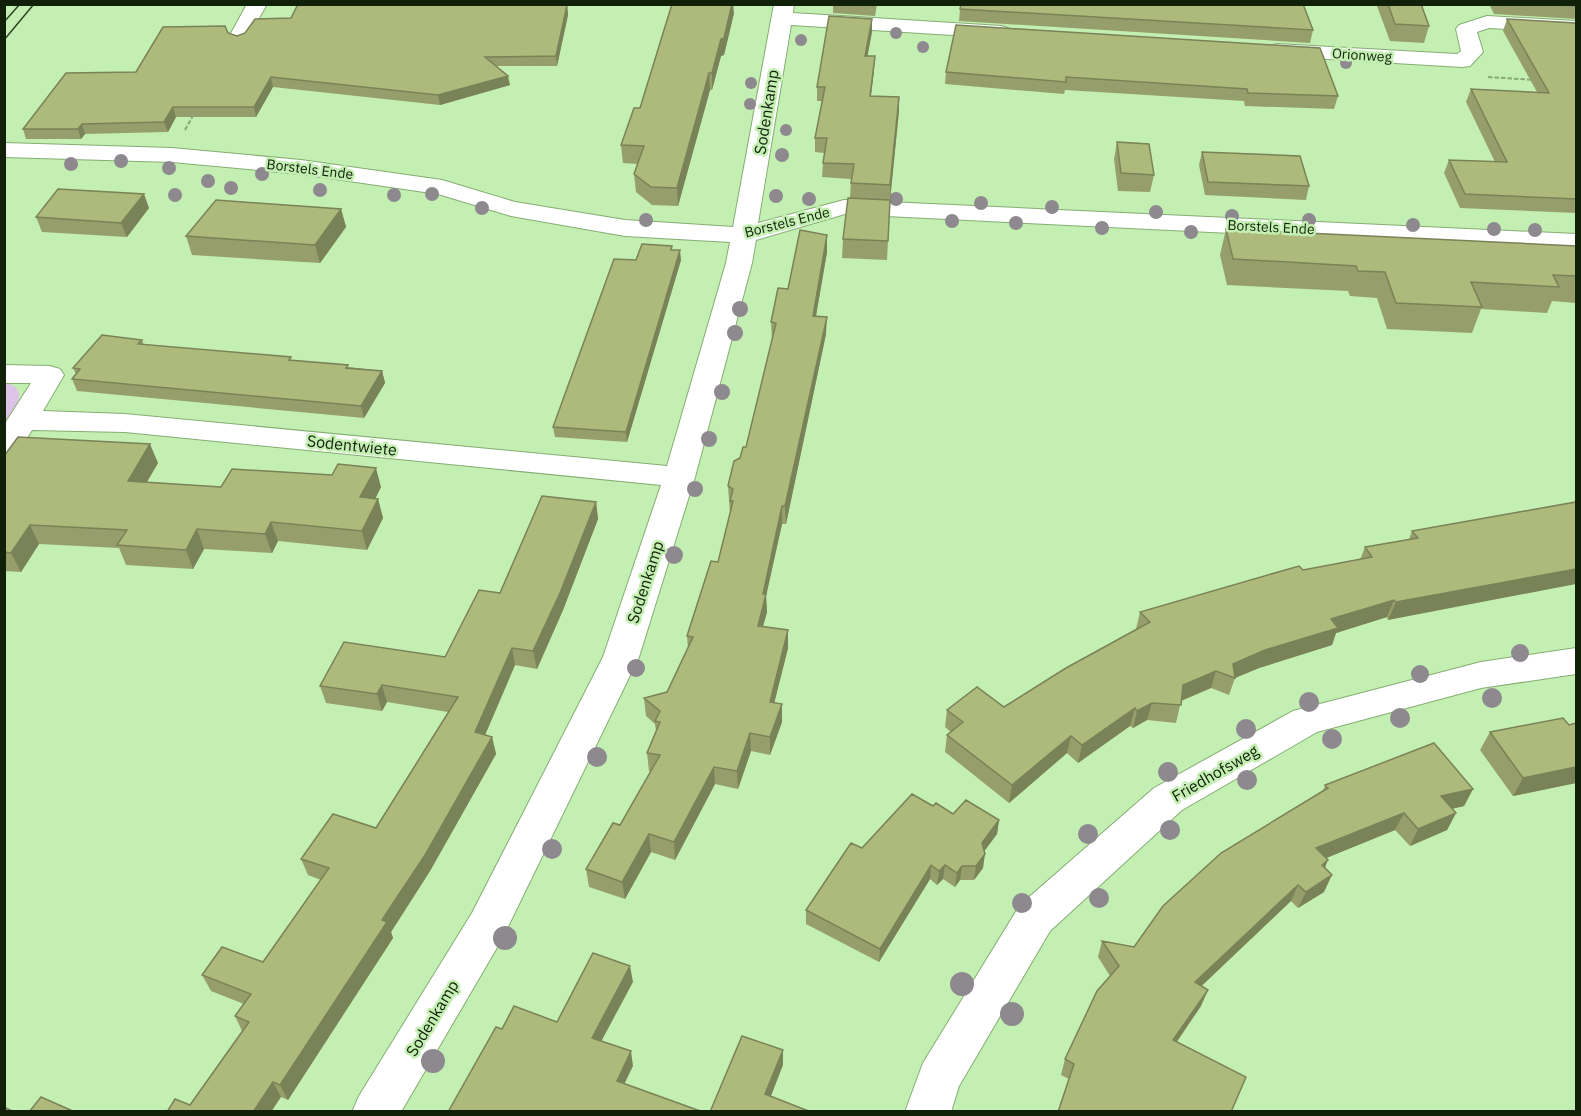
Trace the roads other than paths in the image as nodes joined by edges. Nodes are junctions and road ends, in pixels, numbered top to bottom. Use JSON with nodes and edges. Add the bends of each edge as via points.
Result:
{"nodes":[{"id":1,"x":257,"y":4,"type":"edge"},
{"id":2,"x":783,"y":11,"type":"edge"},
{"id":3,"x":1576,"y":27,"type":"edge"},
{"id":4,"x":1020,"y":33,"type":"edge"},
{"id":5,"x":239,"y":37,"type":"edge"},
{"id":6,"x":1259,"y":48,"type":"edge"},
{"id":7,"x":4,"y":150,"type":"edge"},
{"id":8,"x":745,"y":235,"type":"junction"},
{"id":9,"x":1576,"y":242,"type":"edge"},
{"id":10,"x":4,"y":374,"type":"edge"},
{"id":11,"x":24,"y":420,"type":"junction"},
{"id":12,"x":4,"y":451,"type":"edge"},
{"id":13,"x":679,"y":477,"type":"junction"},
{"id":14,"x":1576,"y":661,"type":"edge"},
{"id":15,"x":375,"y":1112,"type":"edge"},
{"id":16,"x":928,"y":1112,"type":"edge"}],
"edges":[{"from":1,"to":5,"type":"street"},
{"from":2,"to":4,"type":"street"},
{"from":2,"to":8,"type":"street","name":"Sodenkamp"},
{"from":3,"to":6,"type":"street","name":"Orionweg","via":[[1487,22],[1466,29],[1472,52],[1462,61]]},
{"from":7,"to":8,"type":"street","name":"Borstels Ende","via":[[172,155],[301,167],[442,187],[511,209],[625,228]]},
{"from":8,"to":9,"type":"street","name":"Borstels Ende","via":[[844,207]]},
{"from":8,"to":13,"type":"street","name":"Sodenkamp"},
{"from":10,"to":11,"type":"street","via":[[49,374]]},
{"from":11,"to":12,"type":"street"},
{"from":11,"to":13,"type":"street","name":"Sodentwiete","via":[[125,423]]},
{"from":13,"to":15,"type":"street","name":"Sodenkamp","via":[[621,657],[487,926]]},
{"from":14,"to":16,"type":"street","name":"Friedhofsweg","via":[[1480,675],[1306,722],[1168,799],[1035,918],[939,1078]]}]}
